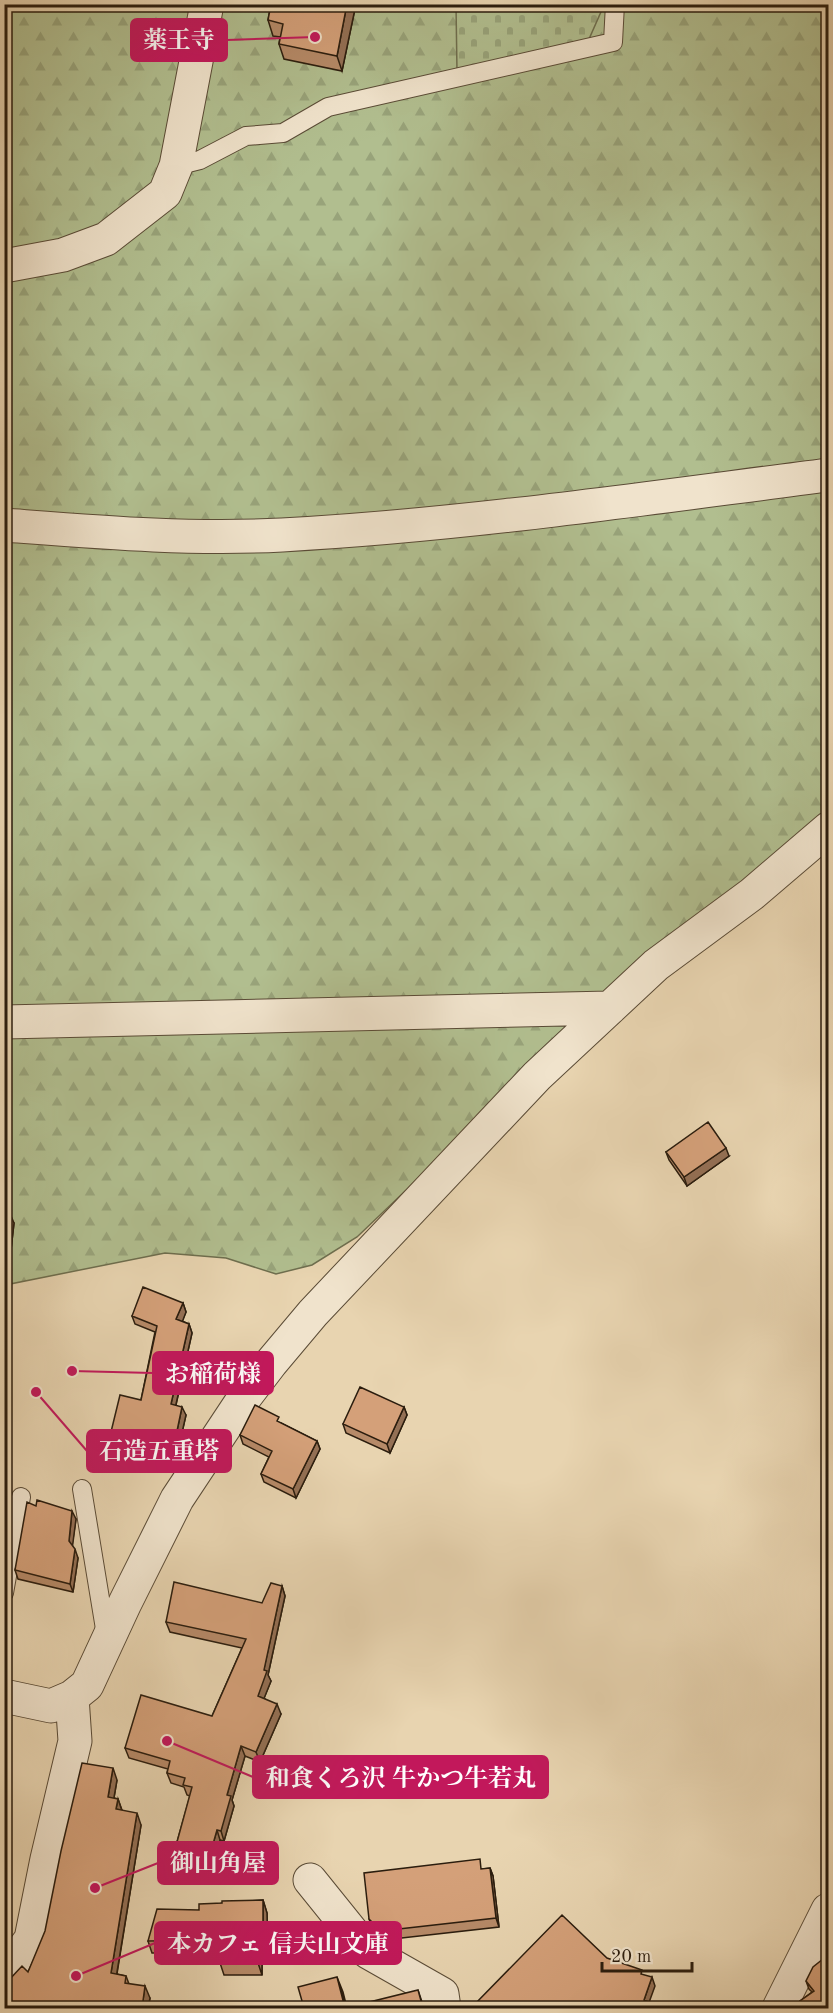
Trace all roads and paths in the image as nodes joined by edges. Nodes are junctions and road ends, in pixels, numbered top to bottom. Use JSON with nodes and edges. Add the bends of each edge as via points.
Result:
{"nodes":[{"id":1,"x":207,"y":4,"type":"edge"},
{"id":2,"x":615,"y":4,"type":"edge"},
{"id":3,"x":176,"y":166,"type":"junction"},
{"id":4,"x":4,"y":266,"type":"edge"},
{"id":5,"x":828,"y":475,"type":"edge"},
{"id":6,"x":4,"y":525,"type":"edge"},
{"id":7,"x":828,"y":829,"type":"edge"},
{"id":8,"x":610,"y":1008,"type":"junction"},
{"id":9,"x":4,"y":1022,"type":"edge"},
{"id":10,"x":82,"y":1489,"type":"dead end"},
{"id":11,"x":21,"y":1497,"type":"dead end"},
{"id":12,"x":4,"y":1593,"type":"edge"},
{"id":13,"x":107,"y":1641,"type":"junction"},
{"id":14,"x":4,"y":1696,"type":"edge"},
{"id":15,"x":72,"y":1697,"type":"junction"},
{"id":16,"x":310,"y":1880,"type":"dead end"},
{"id":17,"x":828,"y":1910,"type":"edge"},
{"id":18,"x":4,"y":1976,"type":"edge"},
{"id":19,"x":444,"y":2008,"type":"edge"},
{"id":20,"x":779,"y":2008,"type":"edge"}],
"edges":[{"from":1,"to":3,"type":"street"},
{"from":2,"to":3,"type":"lane","via":[[613,42],[328,106],[283,133],[246,136],[200,160]]},
{"from":3,"to":4,"type":"street","via":[[165,193],[106,239],[63,255]]},
{"from":5,"to":6,"type":"street","via":[[471,520],[280,535],[136,536]]},
{"from":7,"to":8,"type":"street","via":[[752,894],[656,965]]},
{"from":8,"to":9,"type":"street"},
{"from":8,"to":13,"type":"street","via":[[537,1077],[313,1313],[271,1363],[177,1499]]},
{"from":10,"to":13,"type":"lane"},
{"from":11,"to":12,"type":"lane"},
{"from":13,"to":15,"type":"street","via":[[87,1685]]},
{"from":14,"to":15,"type":"street","via":[[51,1706]]},
{"from":15,"to":18,"type":"street","via":[[75,1741],[31,1939]]},
{"from":16,"to":19,"type":"street","via":[[368,1952],[442,1994]]},
{"from":17,"to":20,"type":"street"}]}
